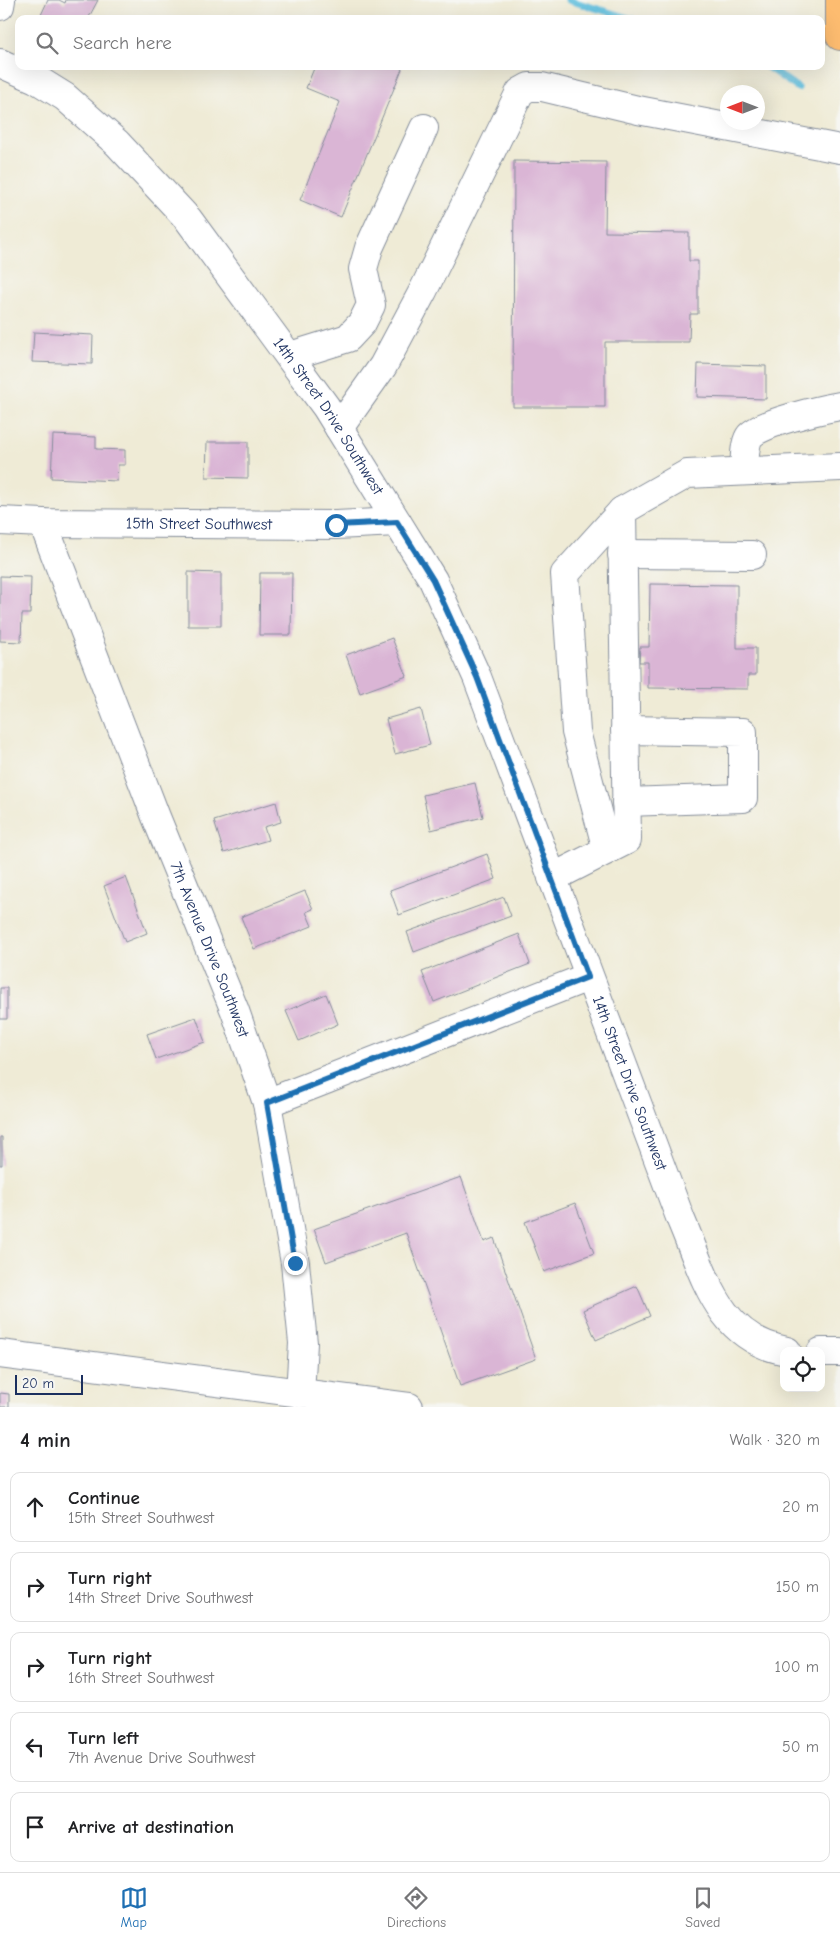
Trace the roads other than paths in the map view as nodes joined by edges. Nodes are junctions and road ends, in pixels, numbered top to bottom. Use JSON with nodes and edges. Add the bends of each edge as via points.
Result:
{"nodes":[{"id":1,"x":0,"y":0,"type":"edge"},
{"id":2,"x":840,"y":0,"type":"edge"},
{"id":3,"x":0,"y":6,"type":"edge"},
{"id":4,"x":840,"y":36,"type":"edge"},
{"id":5,"x":0,"y":63,"type":"edge"},
{"id":6,"x":424,"y":128,"type":"dead end"},
{"id":7,"x":840,"y":149,"type":"edge"},
{"id":8,"x":290,"y":356,"type":"junction"},
{"id":9,"x":840,"y":406,"type":"edge"},
{"id":10,"x":339,"y":428,"type":"junction"},
{"id":11,"x":840,"y":467,"type":"edge"},
{"id":12,"x":744,"y":471,"type":"junction"},
{"id":13,"x":622,"y":511,"type":"junction"},
{"id":14,"x":0,"y":521,"type":"edge"},
{"id":15,"x":397,"y":522,"type":"junction"},
{"id":16,"x":43,"y":523,"type":"junction"},
{"id":17,"x":622,"y":554,"type":"junction"},
{"id":18,"x":752,"y":555,"type":"dead end"},
{"id":19,"x":625,"y":730,"type":"junction"},
{"id":20,"x":626,"y":802,"type":"junction"},
{"id":21,"x":607,"y":850,"type":"junction"},
{"id":22,"x":552,"y":878,"type":"junction"},
{"id":23,"x":588,"y":977,"type":"junction"},
{"id":24,"x":267,"y":1103,"type":"junction"},
{"id":25,"x":780,"y":1350,"type":"edge"},
{"id":26,"x":825,"y":1352,"type":"edge"},
{"id":27,"x":840,"y":1352,"type":"edge"},
{"id":28,"x":0,"y":1354,"type":"edge"},
{"id":29,"x":300,"y":1394,"type":"junction"},
{"id":30,"x":409,"y":1407,"type":"edge"}],
"edges":[{"from":1,"to":3,"type":"street"},
{"from":2,"to":4,"type":"main road"},
{"from":5,"to":8,"type":"street","name":"14th Street Drive Southwest","via":[[65,97],[118,143],[188,219]]},
{"from":6,"to":8,"type":"street","via":[[369,248],[364,270],[370,305],[362,323],[348,338]]},
{"from":7,"to":10,"type":"street","via":[[638,110],[542,87],[529,87],[520,92],[383,366]]},
{"from":8,"to":10,"type":"street","name":"14th Street Drive Southwest"},
{"from":9,"to":12,"type":"street","via":[[818,409],[750,435]]},
{"from":10,"to":15,"type":"street","name":"14th Street Drive Southwest"},
{"from":11,"to":12,"type":"street"},
{"from":12,"to":13,"type":"street","via":[[687,474]]},
{"from":13,"to":17,"type":"street"},
{"from":13,"to":21,"type":"street","via":[[565,574],[576,732]]},
{"from":14,"to":16,"type":"street","name":"15th Street Southwest"},
{"from":15,"to":16,"type":"street","name":"15th Street Southwest","via":[[336,525]]},
{"from":15,"to":22,"type":"street","name":"14th Street Drive Southwest","via":[[433,580],[477,677]]},
{"from":16,"to":24,"type":"street","name":"7th Avenue Drive Southwest","via":[[156,816],[236,1011]]},
{"from":17,"to":18,"type":"street"},
{"from":17,"to":19,"type":"street"},
{"from":19,"to":20,"type":"street"},
{"from":19,"to":20,"type":"street","via":[[743,732],[743,798]]},
{"from":20,"to":21,"type":"street","via":[[627,840]]},
{"from":21,"to":22,"type":"street"},
{"from":22,"to":23,"type":"street","name":"14th Street Drive Southwest"},
{"from":23,"to":24,"type":"street"},
{"from":23,"to":25,"type":"street","name":"14th Street Drive Southwest","via":[[681,1220],[719,1308],[746,1336]]},
{"from":24,"to":29,"type":"street","name":"7th Avenue Drive Southwest","via":[[295,1263],[303,1343]]},
{"from":26,"to":27,"type":"street"},
{"from":28,"to":29,"type":"street"},
{"from":29,"to":30,"type":"street"}]}
